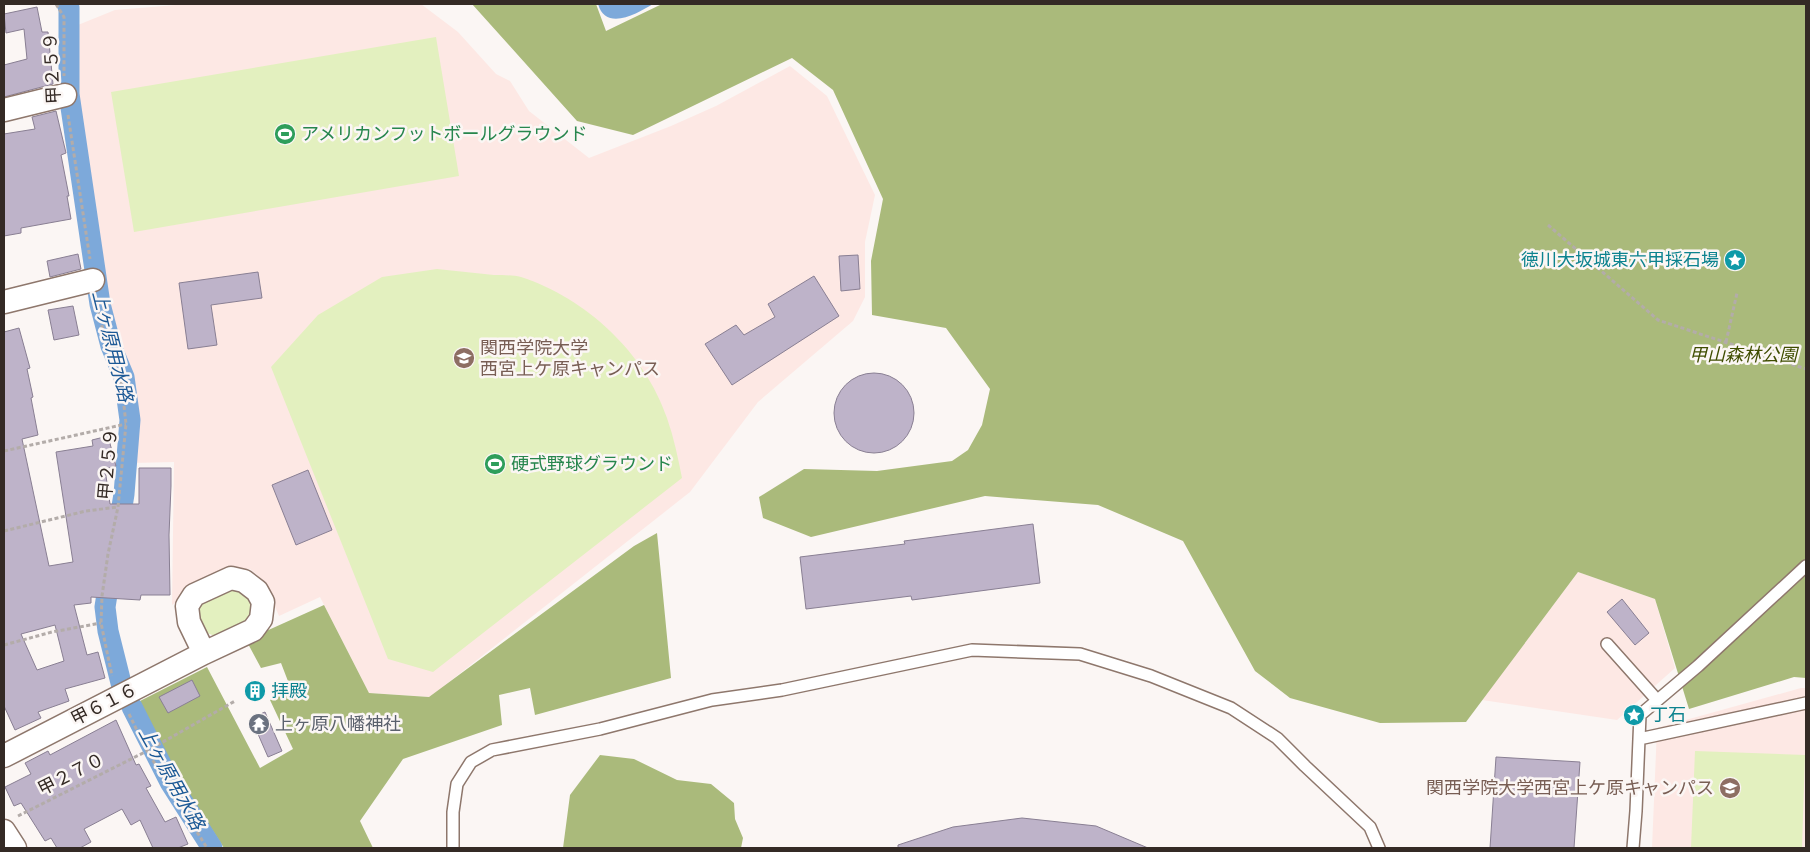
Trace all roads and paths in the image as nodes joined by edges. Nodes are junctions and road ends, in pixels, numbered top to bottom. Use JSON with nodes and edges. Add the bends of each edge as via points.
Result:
{"nodes":[{"id":1,"x":56,"y":4,"type":"edge"},
{"id":2,"x":65,"y":95,"type":"junction"},
{"id":3,"x":4,"y":110,"type":"edge"},
{"id":4,"x":1548,"y":225,"type":"dead end"},
{"id":5,"x":93,"y":280,"type":"junction"},
{"id":6,"x":1738,"y":292,"type":"dead end"},
{"id":7,"x":4,"y":302,"type":"edge"},
{"id":8,"x":1726,"y":342,"type":"junction"},
{"id":9,"x":1806,"y":369,"type":"edge"},
{"id":10,"x":126,"y":424,"type":"junction"},
{"id":11,"x":4,"y":451,"type":"edge"},
{"id":12,"x":118,"y":507,"type":"junction"},
{"id":13,"x":4,"y":531,"type":"edge"},
{"id":14,"x":1806,"y":566,"type":"edge"},
{"id":15,"x":101,"y":623,"type":"junction"},
{"id":16,"x":1606,"y":644,"type":"dead end"},
{"id":17,"x":4,"y":645,"type":"edge"},
{"id":18,"x":204,"y":653,"type":"dead end"},
{"id":19,"x":120,"y":696,"type":"junction"},
{"id":20,"x":1658,"y":700,"type":"junction"},
{"id":21,"x":235,"y":701,"type":"dead end"},
{"id":22,"x":1806,"y":703,"type":"edge"},
{"id":23,"x":1639,"y":739,"type":"junction"},
{"id":24,"x":149,"y":750,"type":"junction"},
{"id":25,"x":4,"y":756,"type":"edge"},
{"id":26,"x":8,"y":825,"type":"edge"},
{"id":27,"x":14,"y":848,"type":"edge"},
{"id":28,"x":207,"y":848,"type":"edge"},
{"id":29,"x":453,"y":848,"type":"edge"},
{"id":30,"x":1379,"y":848,"type":"edge"},
{"id":31,"x":1633,"y":848,"type":"edge"}],
"edges":[{"from":1,"to":2,"type":"path","name":"甲２５９","via":[[64,16]]},
{"from":2,"to":3,"type":"street"},
{"from":2,"to":5,"type":"path","name":"甲２５９"},
{"from":4,"to":8,"type":"path","via":[[1658,320]]},
{"from":5,"to":7,"type":"street"},
{"from":5,"to":10,"type":"path","name":"甲２５９","via":[[106,344],[121,379]]},
{"from":6,"to":8,"type":"path"},
{"from":8,"to":9,"type":"path"},
{"from":10,"to":11,"type":"path"},
{"from":10,"to":12,"type":"path","name":"甲２５９"},
{"from":12,"to":13,"type":"path","via":[[86,511]]},
{"from":12,"to":15,"type":"path","name":"甲２５９","via":[[108,554]]},
{"from":14,"to":20,"type":"lane"},
{"from":15,"to":17,"type":"path"},
{"from":15,"to":19,"type":"path","name":"甲２５９","via":[[113,685]]},
{"from":16,"to":20,"type":"lane"},
{"from":18,"to":19,"type":"street","name":"甲６１６"},
{"from":19,"to":24,"type":"path","name":"甲２５９"},
{"from":19,"to":25,"type":"street","name":"甲６１６"},
{"from":20,"to":23,"type":"lane","via":[[1640,715]]},
{"from":21,"to":24,"type":"path","name":"甲２７０"},
{"from":22,"to":23,"type":"lane"},
{"from":23,"to":31,"type":"lane"},
{"from":24,"to":26,"type":"path","name":"甲２７０"},
{"from":24,"to":28,"type":"path","name":"甲２５９"},
{"from":26,"to":27,"type":"street"},
{"from":29,"to":30,"type":"lane","via":[[457,784],[471,762],[492,750],[600,729],[712,700],[782,690],[972,650],[1080,654],[1151,676],[1231,708],[1278,738],[1370,827]]}]}
